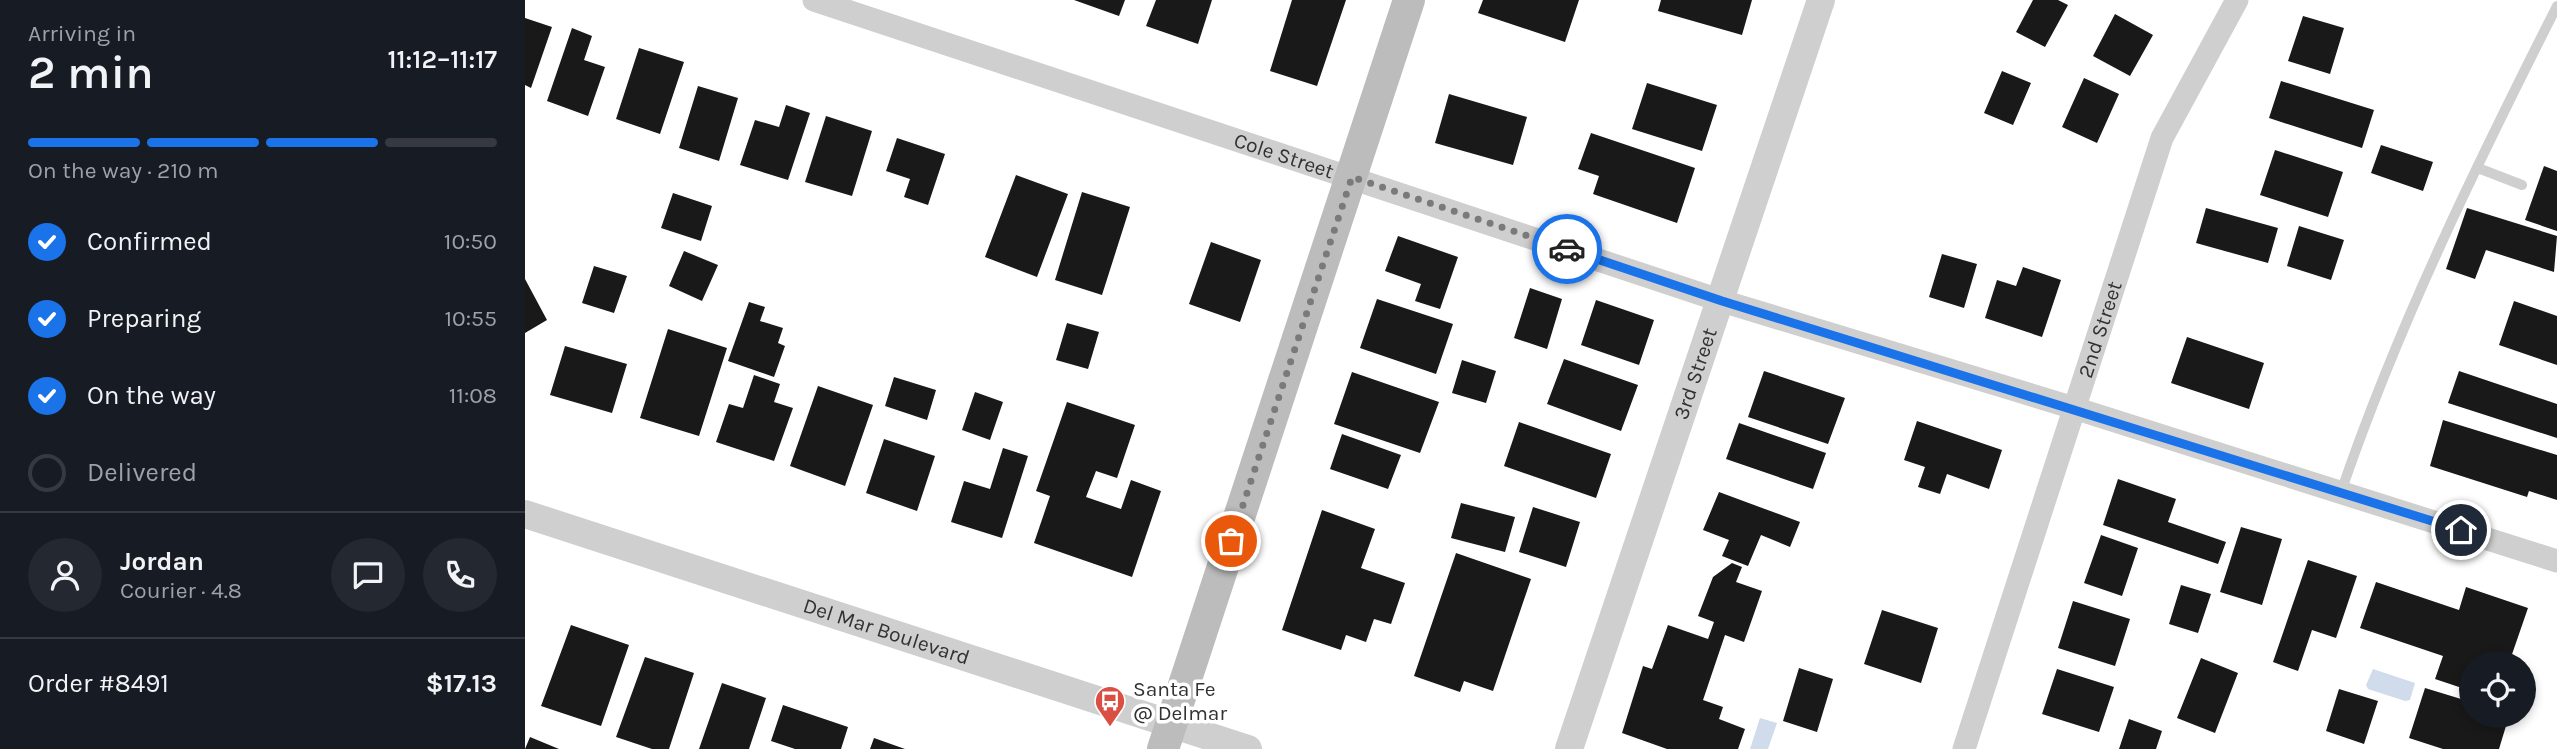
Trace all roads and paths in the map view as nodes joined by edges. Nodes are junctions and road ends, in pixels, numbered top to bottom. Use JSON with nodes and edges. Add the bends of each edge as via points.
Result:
{"nodes":[{"id":1,"x":814,"y":0,"type":"edge"},
{"id":2,"x":1409,"y":0,"type":"edge"},
{"id":3,"x":1821,"y":0,"type":"edge"},
{"id":4,"x":2237,"y":0,"type":"edge"},
{"id":5,"x":2557,"y":6,"type":"edge"},
{"id":6,"x":2478,"y":168,"type":"junction"},
{"id":7,"x":1352,"y":177,"type":"junction"},
{"id":8,"x":2522,"y":185,"type":"dead end"},
{"id":9,"x":1722,"y":301,"type":"junction"},
{"id":10,"x":2074,"y":408,"type":"junction"},
{"id":11,"x":2341,"y":492,"type":"junction"},
{"id":12,"x":525,"y":514,"type":"edge"},
{"id":13,"x":2557,"y":561,"type":"edge"},
{"id":14,"x":1167,"y":736,"type":"edge"},
{"id":15,"x":1248,"y":749,"type":"edge"},
{"id":16,"x":1569,"y":749,"type":"edge"},
{"id":17,"x":1964,"y":749,"type":"edge"}],
"edges":[{"from":1,"to":7,"type":"street","name":"Cole Street"},
{"from":2,"to":7,"type":"main road"},
{"from":3,"to":9,"type":"street","name":"3rd Street"},
{"from":4,"to":10,"type":"street","name":"2nd Street","via":[[2162,138]]},
{"from":5,"to":6,"type":"lane"},
{"from":6,"to":8,"type":"lane"},
{"from":6,"to":11,"type":"lane","via":[[2378,385]]},
{"from":7,"to":9,"type":"street","name":"Cole Street"},
{"from":7,"to":14,"type":"main road"},
{"from":9,"to":10,"type":"street","name":"Cole Street"},
{"from":9,"to":16,"type":"street","name":"3rd Street"},
{"from":10,"to":11,"type":"street","name":"Cole Street"},
{"from":10,"to":17,"type":"street","name":"2nd Street"},
{"from":11,"to":13,"type":"street","name":"Cole Street"},
{"from":12,"to":14,"type":"street","name":"Del Mar Boulevard"},
{"from":14,"to":15,"type":"street","name":"Del Mar Boulevard"}]}
